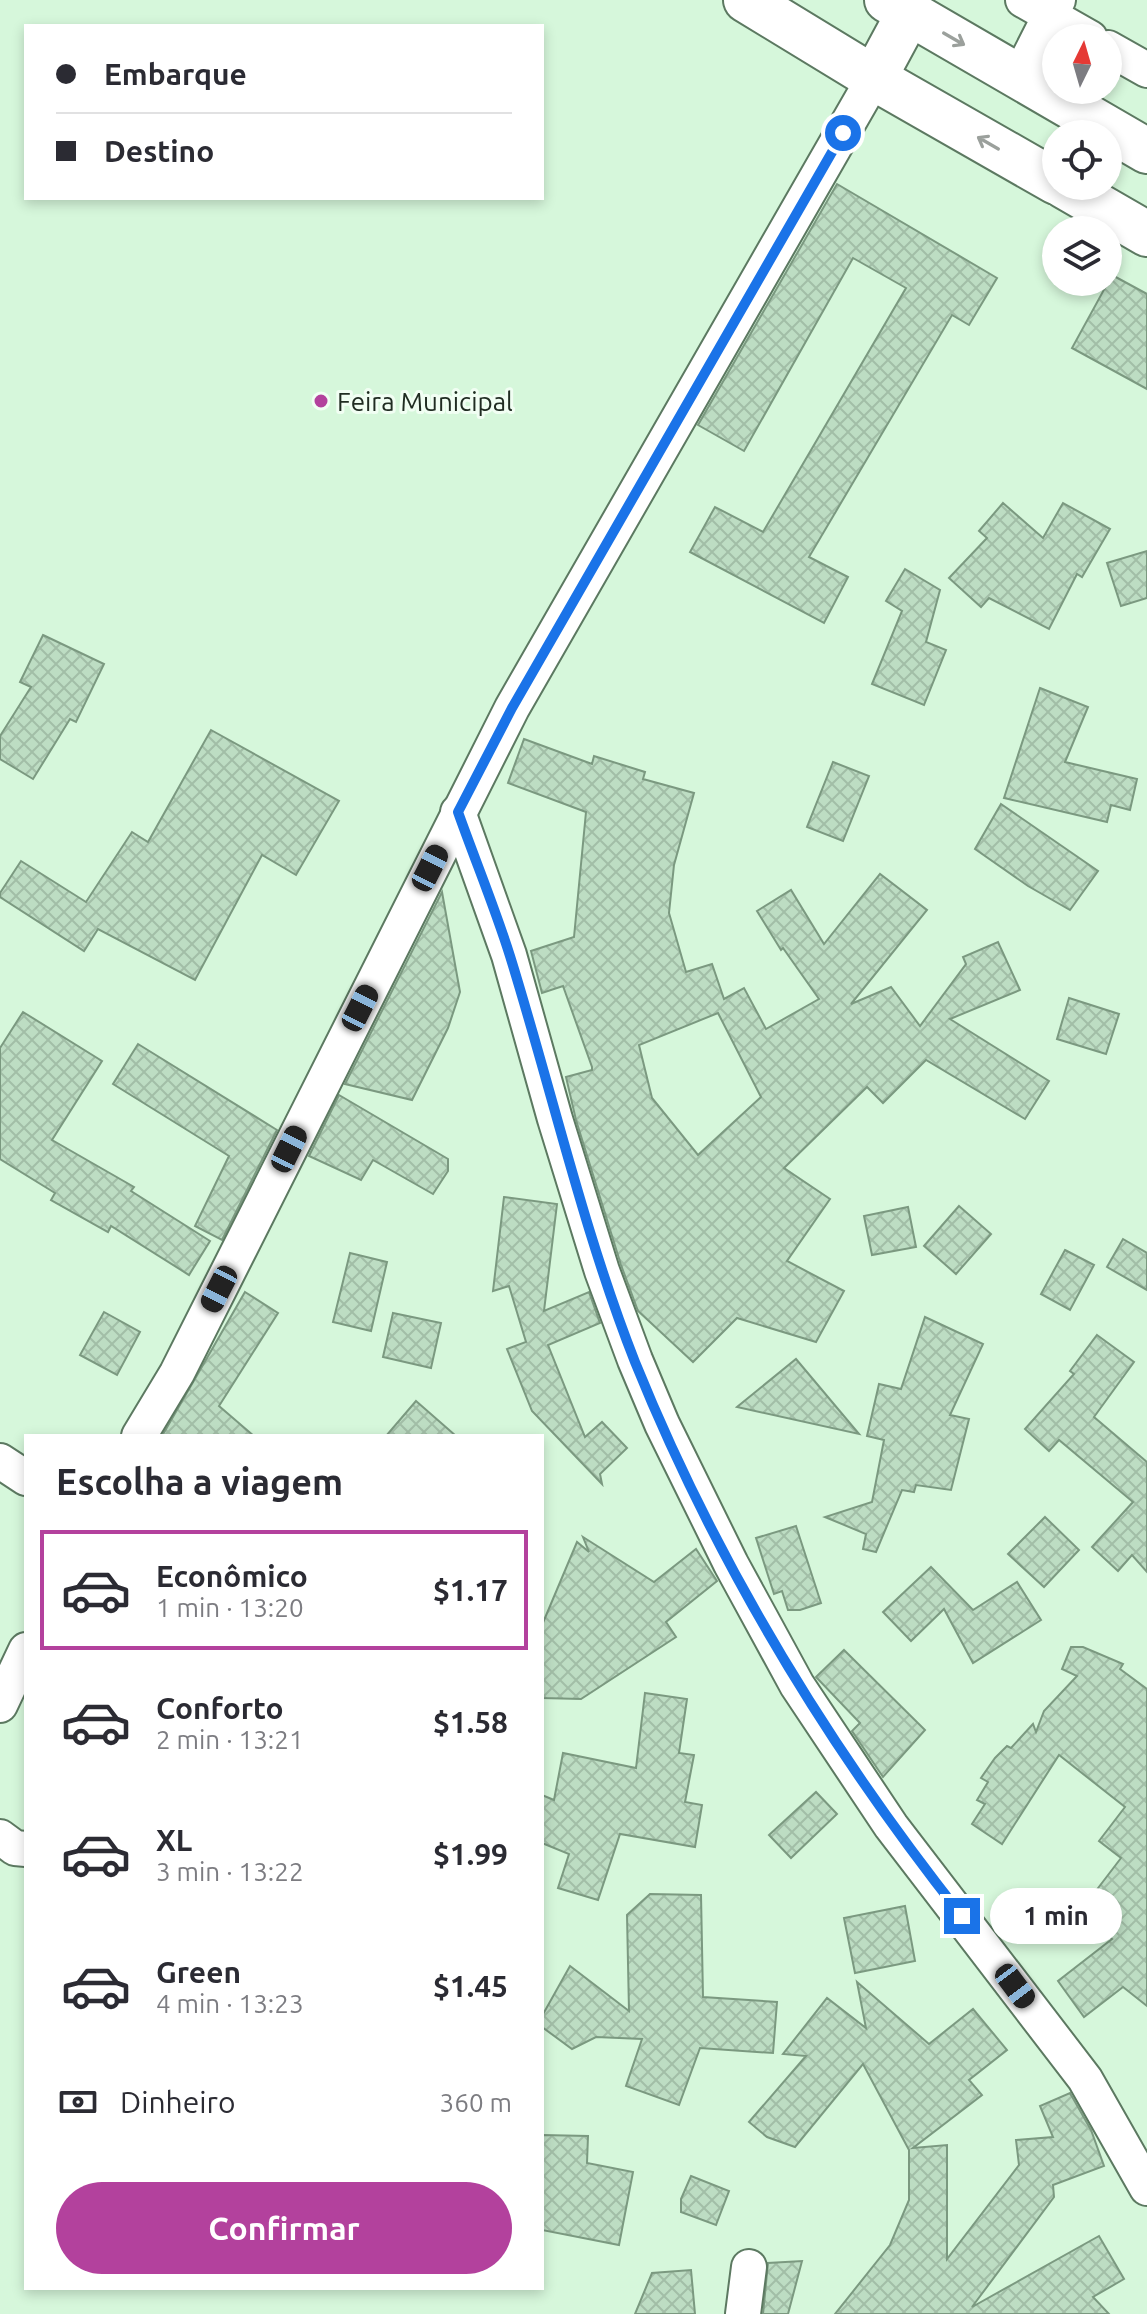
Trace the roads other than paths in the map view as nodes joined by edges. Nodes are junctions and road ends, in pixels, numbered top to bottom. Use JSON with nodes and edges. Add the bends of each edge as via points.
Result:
{"nodes":[{"id":1,"x":746,"y":0,"type":"edge"},
{"id":2,"x":1044,"y":5,"type":"edge"},
{"id":3,"x":898,"y":6,"type":"edge"},
{"id":4,"x":1070,"y":24,"type":"edge"},
{"id":5,"x":1122,"y":56,"type":"edge"},
{"id":6,"x":1147,"y":70,"type":"edge"},
{"id":7,"x":1019,"y":77,"type":"junction"},
{"id":8,"x":874,"y":78,"type":"junction"},
{"id":9,"x":1147,"y":151,"type":"edge"},
{"id":10,"x":1042,"y":174,"type":"edge"},
{"id":11,"x":1088,"y":200,"type":"edge"},
{"id":12,"x":1147,"y":234,"type":"edge"},
{"id":13,"x":458,"y":812,"type":"junction"},
{"id":14,"x":140,"y":1434,"type":"edge"},
{"id":15,"x":0,"y":1461,"type":"edge"},
{"id":16,"x":24,"y":1477,"type":"edge"},
{"id":17,"x":24,"y":1654,"type":"edge"},
{"id":18,"x":0,"y":1705,"type":"edge"},
{"id":19,"x":0,"y":1837,"type":"edge"},
{"id":20,"x":24,"y":1849,"type":"edge"},
{"id":21,"x":1147,"y":2188,"type":"edge"},
{"id":22,"x":749,"y":2267,"type":"dead end"},
{"id":23,"x":743,"y":2314,"type":"edge"}],
"edges":[{"from":1,"to":8,"type":"main road"},
{"from":2,"to":4,"type":"street"},
{"from":2,"to":7,"type":"street"},
{"from":3,"to":7,"type":"main road","one_way":true},
{"from":3,"to":8,"type":"main road"},
{"from":5,"to":6,"type":"street"},
{"from":7,"to":9,"type":"main road"},
{"from":10,"to":8,"type":"main road","one_way":true},
{"from":8,"to":13,"type":"street","via":[[512,708]]},
{"from":11,"to":12,"type":"main road"},
{"from":13,"to":14,"type":"street","via":[[177,1373]]},
{"from":13,"to":21,"type":"street","via":[[509,955],[602,1271],[662,1424],[731,1564],[822,1723],[891,1826],[1085,2079]]},
{"from":15,"to":16,"type":"street"},
{"from":17,"to":18,"type":"street"},
{"from":19,"to":20,"type":"street"},
{"from":22,"to":23,"type":"street"}]}
